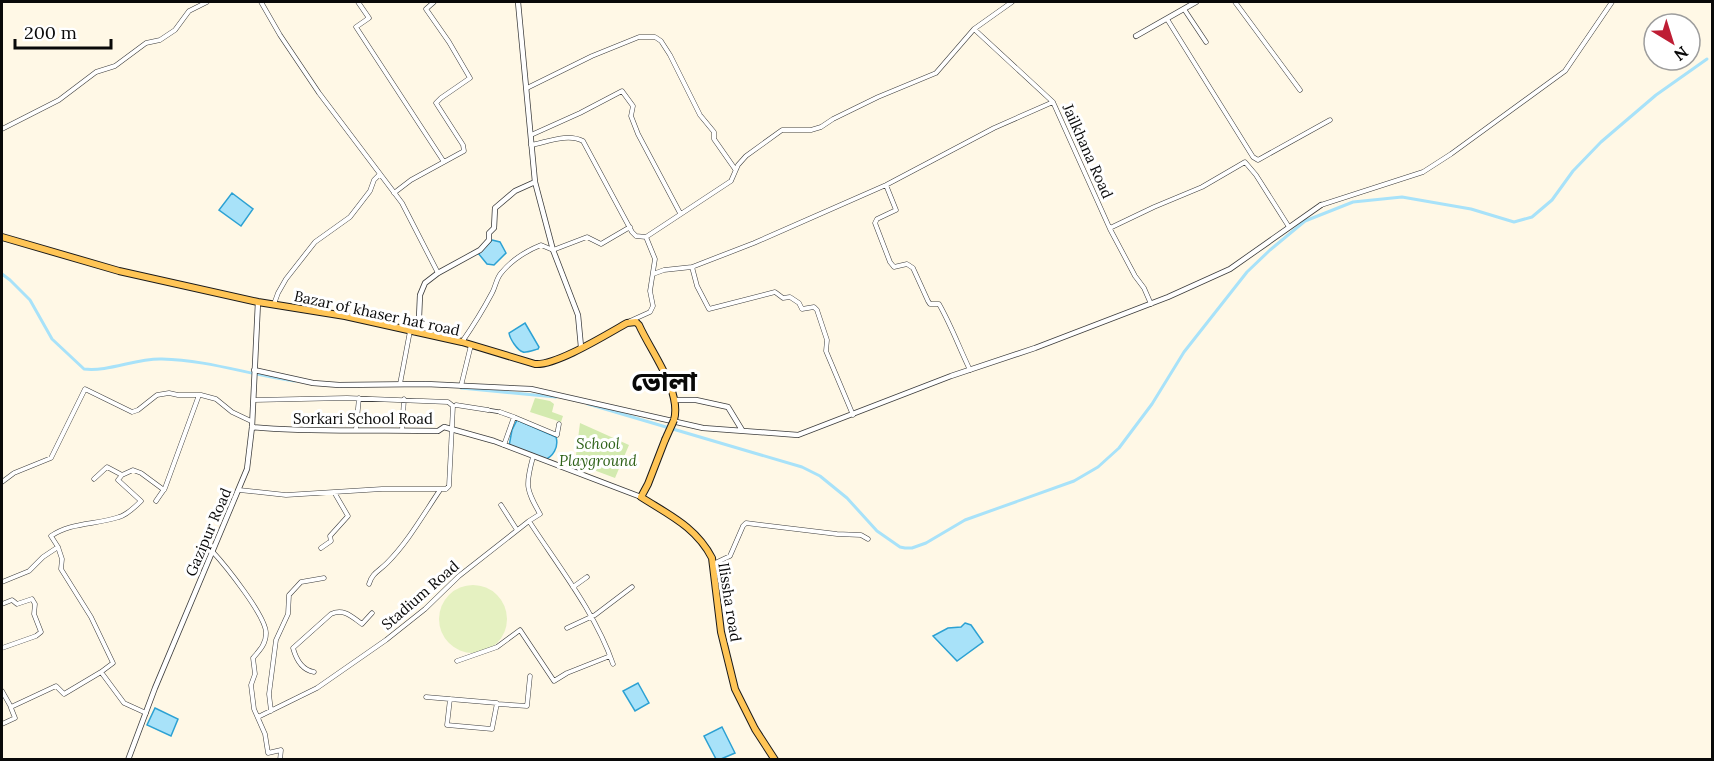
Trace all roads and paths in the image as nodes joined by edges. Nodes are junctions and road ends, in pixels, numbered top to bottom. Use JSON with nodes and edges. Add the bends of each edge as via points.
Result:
{"nodes":[{"id":1,"x":207,"y":2,"type":"edge"},
{"id":2,"x":261,"y":2,"type":"edge"},
{"id":3,"x":358,"y":2,"type":"edge"},
{"id":4,"x":434,"y":2,"type":"edge"},
{"id":5,"x":518,"y":2,"type":"edge"},
{"id":6,"x":1011,"y":2,"type":"edge"},
{"id":7,"x":1196,"y":2,"type":"edge"},
{"id":8,"x":1235,"y":2,"type":"edge"},
{"id":9,"x":1612,"y":2,"type":"edge"},
{"id":10,"x":1184,"y":9,"type":"junction"},
{"id":11,"x":1167,"y":19,"type":"junction"},
{"id":12,"x":974,"y":29,"type":"junction"},
{"id":13,"x":1137,"y":36,"type":"dead end"},
{"id":14,"x":1206,"y":42,"type":"dead end"},
{"id":15,"x":527,"y":88,"type":"junction"},
{"id":16,"x":1300,"y":90,"type":"dead end"},
{"id":17,"x":1053,"y":102,"type":"junction"},
{"id":18,"x":1325,"y":117,"type":"dead end"},
{"id":19,"x":1330,"y":120,"type":"dead end"},
{"id":20,"x":1322,"y":124,"type":"junction"},
{"id":21,"x":2,"y":129,"type":"edge"},
{"id":22,"x":531,"y":135,"type":"junction"},
{"id":23,"x":531,"y":145,"type":"junction"},
{"id":24,"x":444,"y":162,"type":"junction"},
{"id":25,"x":736,"y":170,"type":"junction"},
{"id":26,"x":379,"y":175,"type":"junction"},
{"id":27,"x":535,"y":182,"type":"junction"},
{"id":28,"x":886,"y":185,"type":"junction"},
{"id":29,"x":394,"y":193,"type":"junction"},
{"id":30,"x":1321,"y":205,"type":"joint"},
{"id":31,"x":680,"y":213,"type":"junction"},
{"id":32,"x":630,"y":227,"type":"junction"},
{"id":33,"x":1289,"y":227,"type":"junction"},
{"id":34,"x":1110,"y":229,"type":"junction"},
{"id":35,"x":2,"y":237,"type":"edge"},
{"id":36,"x":646,"y":237,"type":"junction"},
{"id":37,"x":553,"y":250,"type":"junction"},
{"id":38,"x":692,"y":267,"type":"junction"},
{"id":39,"x":438,"y":273,"type":"junction"},
{"id":40,"x":653,"y":274,"type":"junction"},
{"id":41,"x":258,"y":302,"type":"junction"},
{"id":42,"x":274,"y":304,"type":"junction"},
{"id":43,"x":1150,"y":304,"type":"junction"},
{"id":44,"x":627,"y":323,"type":"junction"},
{"id":45,"x":412,"y":331,"type":"junction"},
{"id":46,"x":462,"y":342,"type":"junction"},
{"id":47,"x":471,"y":345,"type":"junction"},
{"id":48,"x":581,"y":347,"type":"junction"},
{"id":49,"x":254,"y":370,"type":"junction"},
{"id":50,"x":970,"y":370,"type":"junction"},
{"id":51,"x":400,"y":384,"type":"junction"},
{"id":52,"x":461,"y":386,"type":"junction"},
{"id":53,"x":199,"y":395,"type":"junction"},
{"id":54,"x":359,"y":398,"type":"junction"},
{"id":55,"x":404,"y":399,"type":"junction"},
{"id":56,"x":254,"y":400,"type":"junction"},
{"id":57,"x":675,"y":400,"type":"junction"},
{"id":58,"x":456,"y":405,"type":"dead end"},
{"id":59,"x":488,"y":410,"type":"joint"},
{"id":60,"x":500,"y":412,"type":"joint"},
{"id":61,"x":853,"y":415,"type":"junction"},
{"id":62,"x":514,"y":417,"type":"junction"},
{"id":63,"x":251,"y":421,"type":"junction"},
{"id":64,"x":559,"y":424,"type":"dead end"},
{"id":65,"x":252,"y":428,"type":"junction"},
{"id":66,"x":356,"y":429,"type":"junction"},
{"id":67,"x":402,"y":430,"type":"junction"},
{"id":68,"x":451,"y":430,"type":"junction"},
{"id":69,"x":742,"y":430,"type":"junction"},
{"id":70,"x":504,"y":445,"type":"junction"},
{"id":71,"x":533,"y":458,"type":"junction"},
{"id":72,"x":122,"y":475,"type":"junction"},
{"id":73,"x":94,"y":478,"type":"dead end"},
{"id":74,"x":2,"y":482,"type":"edge"},
{"id":75,"x":441,"y":489,"type":"junction"},
{"id":76,"x":164,"y":490,"type":"junction"},
{"id":77,"x":239,"y":490,"type":"junction"},
{"id":78,"x":334,"y":492,"type":"junction"},
{"id":79,"x":641,"y":498,"type":"junction"},
{"id":80,"x":156,"y":501,"type":"dead end"},
{"id":81,"x":501,"y":505,"type":"dead end"},
{"id":82,"x":529,"y":520,"type":"junction"},
{"id":83,"x":517,"y":530,"type":"junction"},
{"id":84,"x":867,"y":539,"type":"dead end"},
{"id":85,"x":58,"y":547,"type":"junction"},
{"id":86,"x":321,"y":548,"type":"dead end"},
{"id":87,"x":212,"y":551,"type":"junction"},
{"id":88,"x":712,"y":564,"type":"junction"},
{"id":89,"x":587,"y":577,"type":"dead end"},
{"id":90,"x":324,"y":578,"type":"dead end"},
{"id":91,"x":2,"y":582,"type":"edge"},
{"id":92,"x":369,"y":584,"type":"dead end"},
{"id":93,"x":573,"y":587,"type":"junction"},
{"id":94,"x":632,"y":587,"type":"dead end"},
{"id":95,"x":2,"y":604,"type":"edge"},
{"id":96,"x":372,"y":613,"type":"dead end"},
{"id":97,"x":590,"y":617,"type":"junction"},
{"id":98,"x":567,"y":628,"type":"dead end"},
{"id":99,"x":2,"y":648,"type":"edge"},
{"id":100,"x":610,"y":656,"type":"junction"},
{"id":101,"x":457,"y":661,"type":"dead end"},
{"id":102,"x":613,"y":664,"type":"dead end"},
{"id":103,"x":101,"y":672,"type":"junction"},
{"id":104,"x":314,"y":672,"type":"dead end"},
{"id":105,"x":530,"y":676,"type":"dead end"},
{"id":106,"x":2,"y":691,"type":"edge"},
{"id":107,"x":426,"y":697,"type":"dead end"},
{"id":108,"x":450,"y":699,"type":"junction"},
{"id":109,"x":497,"y":704,"type":"junction"},
{"id":110,"x":11,"y":707,"type":"junction"},
{"id":111,"x":271,"y":711,"type":"junction"},
{"id":112,"x":147,"y":714,"type":"junction"},
{"id":113,"x":258,"y":717,"type":"junction"},
{"id":114,"x":2,"y":724,"type":"edge"},
{"id":115,"x":128,"y":759,"type":"edge"},
{"id":116,"x":280,"y":759,"type":"edge"},
{"id":117,"x":775,"y":759,"type":"edge"}],
"edges":[{"from":1,"to":21,"type":"street","via":[[189,11],[175,30],[160,40],[146,43],[115,66],[96,72],[59,100]]},
{"from":2,"to":26,"type":"street","via":[[319,93]]},
{"from":3,"to":24,"type":"street","via":[[369,18],[356,27]]},
{"from":4,"to":24,"type":"street","via":[[426,9],[470,78],[436,103],[465,148]]},
{"from":5,"to":15,"type":"street"},
{"from":6,"to":12,"type":"street"},
{"from":7,"to":10,"type":"street"},
{"from":8,"to":16,"type":"street"},
{"from":9,"to":30,"type":"street","via":[[1565,71],[1452,154],[1423,172]]},
{"from":10,"to":11,"type":"street"},
{"from":10,"to":14,"type":"street"},
{"from":11,"to":13,"type":"street"},
{"from":11,"to":20,"type":"street","via":[[1253,157],[1258,160]]},
{"from":12,"to":17,"type":"street","name":"Jailkhana Road"},
{"from":12,"to":25,"type":"street","via":[[936,73],[832,118],[821,127],[782,130],[746,156]]},
{"from":15,"to":22,"type":"street"},
{"from":15,"to":25,"type":"street","via":[[639,37],[655,37],[670,55],[700,115]]},
{"from":17,"to":28,"type":"street"},
{"from":17,"to":34,"type":"street","name":"Jailkhana Road"},
{"from":18,"to":20,"type":"street"},
{"from":19,"to":20,"type":"street"},
{"from":22,"to":23,"type":"street"},
{"from":22,"to":31,"type":"street","via":[[622,91],[633,106],[631,116],[638,134]]},
{"from":23,"to":27,"type":"street"},
{"from":23,"to":32,"type":"street","via":[[564,138],[583,141]]},
{"from":24,"to":29,"type":"street"},
{"from":25,"to":31,"type":"street","via":[[731,181]]},
{"from":26,"to":29,"type":"street"},
{"from":26,"to":42,"type":"street","via":[[350,217],[315,242],[286,279]]},
{"from":27,"to":37,"type":"street"},
{"from":27,"to":39,"type":"street","via":[[515,191],[495,208],[494,228],[480,250]]},
{"from":28,"to":38,"type":"street"},
{"from":28,"to":50,"type":"street","via":[[896,210],[875,223],[890,262],[894,267],[907,264],[913,268],[928,302],[939,304],[951,325]]},
{"from":29,"to":39,"type":"street"},
{"from":30,"to":33,"type":"street"},
{"from":31,"to":36,"type":"street"},
{"from":32,"to":36,"type":"street","via":[[636,236]]},
{"from":32,"to":37,"type":"street","via":[[601,244],[587,237]]},
{"from":33,"to":34,"type":"street","via":[[1244,162],[1202,187]]},
{"from":33,"to":43,"type":"street","via":[[1230,268]]},
{"from":34,"to":43,"type":"street","name":"Jailkhana Road"},
{"from":35,"to":41,"type":"main road","name":"Bazar of khaser hat road","via":[[118,271]]},
{"from":36,"to":40,"type":"street","via":[[655,259]]},
{"from":37,"to":46,"type":"street","via":[[541,245],[528,250],[502,270],[495,289]]},
{"from":37,"to":48,"type":"street","via":[[578,315]]},
{"from":38,"to":40,"type":"street"},
{"from":38,"to":61,"type":"street","via":[[709,309],[775,292],[783,298],[790,297],[802,309],[814,307],[826,351]]},
{"from":39,"to":45,"type":"street","via":[[422,290],[419,318]]},
{"from":40,"to":44,"type":"street","via":[[652,309]]},
{"from":41,"to":42,"type":"main road","name":"Bazar of khaser hat road"},
{"from":41,"to":49,"type":"street","name":"Gazipur Road"},
{"from":42,"to":45,"type":"main road","name":"Bazar of khaser hat road"},
{"from":43,"to":50,"type":"street"},
{"from":44,"to":48,"type":"main road","name":"Bazar of khaser hat road"},
{"from":44,"to":57,"type":"main road","via":[[639,325]]},
{"from":45,"to":46,"type":"main road","name":"Bazar of khaser hat road"},
{"from":45,"to":51,"type":"street"},
{"from":46,"to":47,"type":"main road","name":"Bazar of khaser hat road"},
{"from":47,"to":48,"type":"main road","name":"Bazar of khaser hat road","via":[[540,364]]},
{"from":47,"to":52,"type":"street"},
{"from":49,"to":51,"type":"street","via":[[313,383]]},
{"from":49,"to":56,"type":"street","name":"Gazipur Road"},
{"from":50,"to":61,"type":"street"},
{"from":51,"to":52,"type":"street"},
{"from":52,"to":69,"type":"street","via":[[531,389],[703,428]]},
{"from":53,"to":63,"type":"street","via":[[216,399]]},
{"from":53,"to":74,"type":"street","via":[[156,394],[132,412],[85,389],[51,458]]},
{"from":53,"to":76,"type":"street"},
{"from":54,"to":55,"type":"street"},
{"from":54,"to":56,"type":"street"},
{"from":54,"to":66,"type":"street"},
{"from":55,"to":67,"type":"street"},
{"from":55,"to":68,"type":"street","via":[[452,403]]},
{"from":56,"to":63,"type":"street","name":"Gazipur Road"},
{"from":57,"to":69,"type":"street","via":[[696,400],[728,408]]},
{"from":57,"to":79,"type":"main road","bridge":true,"via":[[674,420]]},
{"from":58,"to":59,"type":"street"},
{"from":59,"to":60,"type":"street"},
{"from":60,"to":62,"type":"street"},
{"from":61,"to":69,"type":"street","via":[[798,435]]},
{"from":62,"to":64,"type":"street","via":[[557,435]]},
{"from":62,"to":70,"type":"street"},
{"from":63,"to":65,"type":"street","name":"Gazipur Road"},
{"from":65,"to":66,"type":"street","name":"Sorkari School Road","via":[[302,432]]},
{"from":65,"to":77,"type":"street","name":"Gazipur Road","via":[[250,456]]},
{"from":66,"to":67,"type":"street","name":"Sorkari School Road"},
{"from":67,"to":68,"type":"street","name":"Sorkari School Road"},
{"from":68,"to":70,"type":"street","name":"Sorkari School Road"},
{"from":68,"to":75,"type":"street","via":[[449,486]]},
{"from":70,"to":71,"type":"street","name":"Sorkari School Road"},
{"from":71,"to":79,"type":"street","name":"Sorkari School Road"},
{"from":71,"to":82,"type":"street","via":[[527,488],[540,514]]},
{"from":72,"to":73,"type":"street","via":[[107,467]]},
{"from":72,"to":76,"type":"street","via":[[133,470]]},
{"from":72,"to":85,"type":"street","via":[[118,480],[141,501],[120,517],[62,528],[51,536]]},
{"from":75,"to":78,"type":"street"},
{"from":75,"to":92,"type":"street","via":[[401,548],[371,575]]},
{"from":76,"to":80,"type":"street"},
{"from":77,"to":78,"type":"street","via":[[286,495]]},
{"from":77,"to":87,"type":"street","name":"Gazipur Road"},
{"from":78,"to":86,"type":"street","via":[[348,516],[330,536],[331,541]]},
{"from":79,"to":88,"type":"main road","name":"Ilissha road","via":[[690,528],[708,550]]},
{"from":81,"to":83,"type":"street"},
{"from":82,"to":83,"type":"street","name":"Stadium Road"},
{"from":82,"to":93,"type":"street"},
{"from":83,"to":111,"type":"street","name":"Stadium Road","via":[[386,640],[317,687]]},
{"from":84,"to":88,"type":"street","via":[[861,535],[746,523],[730,556]]},
{"from":85,"to":91,"type":"street","via":[[29,572]]},
{"from":85,"to":103,"type":"street","via":[[61,569],[95,623],[113,663]]},
{"from":87,"to":112,"type":"street","name":"Gazipur Road"},
{"from":87,"to":113,"type":"street","via":[[258,612],[266,632],[263,647],[253,658],[255,674],[251,686]]},
{"from":88,"to":117,"type":"main road","name":"Ilissha road","via":[[721,632],[735,689]]},
{"from":89,"to":93,"type":"street"},
{"from":90,"to":111,"type":"street","via":[[301,582],[289,595],[288,614],[273,656]]},
{"from":93,"to":97,"type":"street"},
{"from":94,"to":97,"type":"street"},
{"from":95,"to":99,"type":"street","via":[[32,599],[41,632]]},
{"from":96,"to":104,"type":"street","via":[[362,624],[337,611],[293,648],[302,666]]},
{"from":97,"to":98,"type":"street"},
{"from":97,"to":100,"type":"street"},
{"from":100,"to":101,"type":"street","via":[[554,681],[520,630],[497,647]]},
{"from":100,"to":102,"type":"street"},
{"from":103,"to":110,"type":"street","via":[[64,694],[56,686]]},
{"from":103,"to":112,"type":"street","via":[[124,704]]},
{"from":105,"to":109,"type":"street","via":[[527,706]]},
{"from":106,"to":110,"type":"street"},
{"from":107,"to":108,"type":"street"},
{"from":108,"to":109,"type":"street"},
{"from":108,"to":109,"type":"street","via":[[447,725],[454,727],[492,729]]},
{"from":110,"to":114,"type":"street","via":[[15,718]]},
{"from":111,"to":113,"type":"street","name":"Stadium Road"},
{"from":112,"to":115,"type":"street","name":"Gazipur Road"},
{"from":113,"to":116,"type":"street","via":[[268,753],[281,750]]}]}
